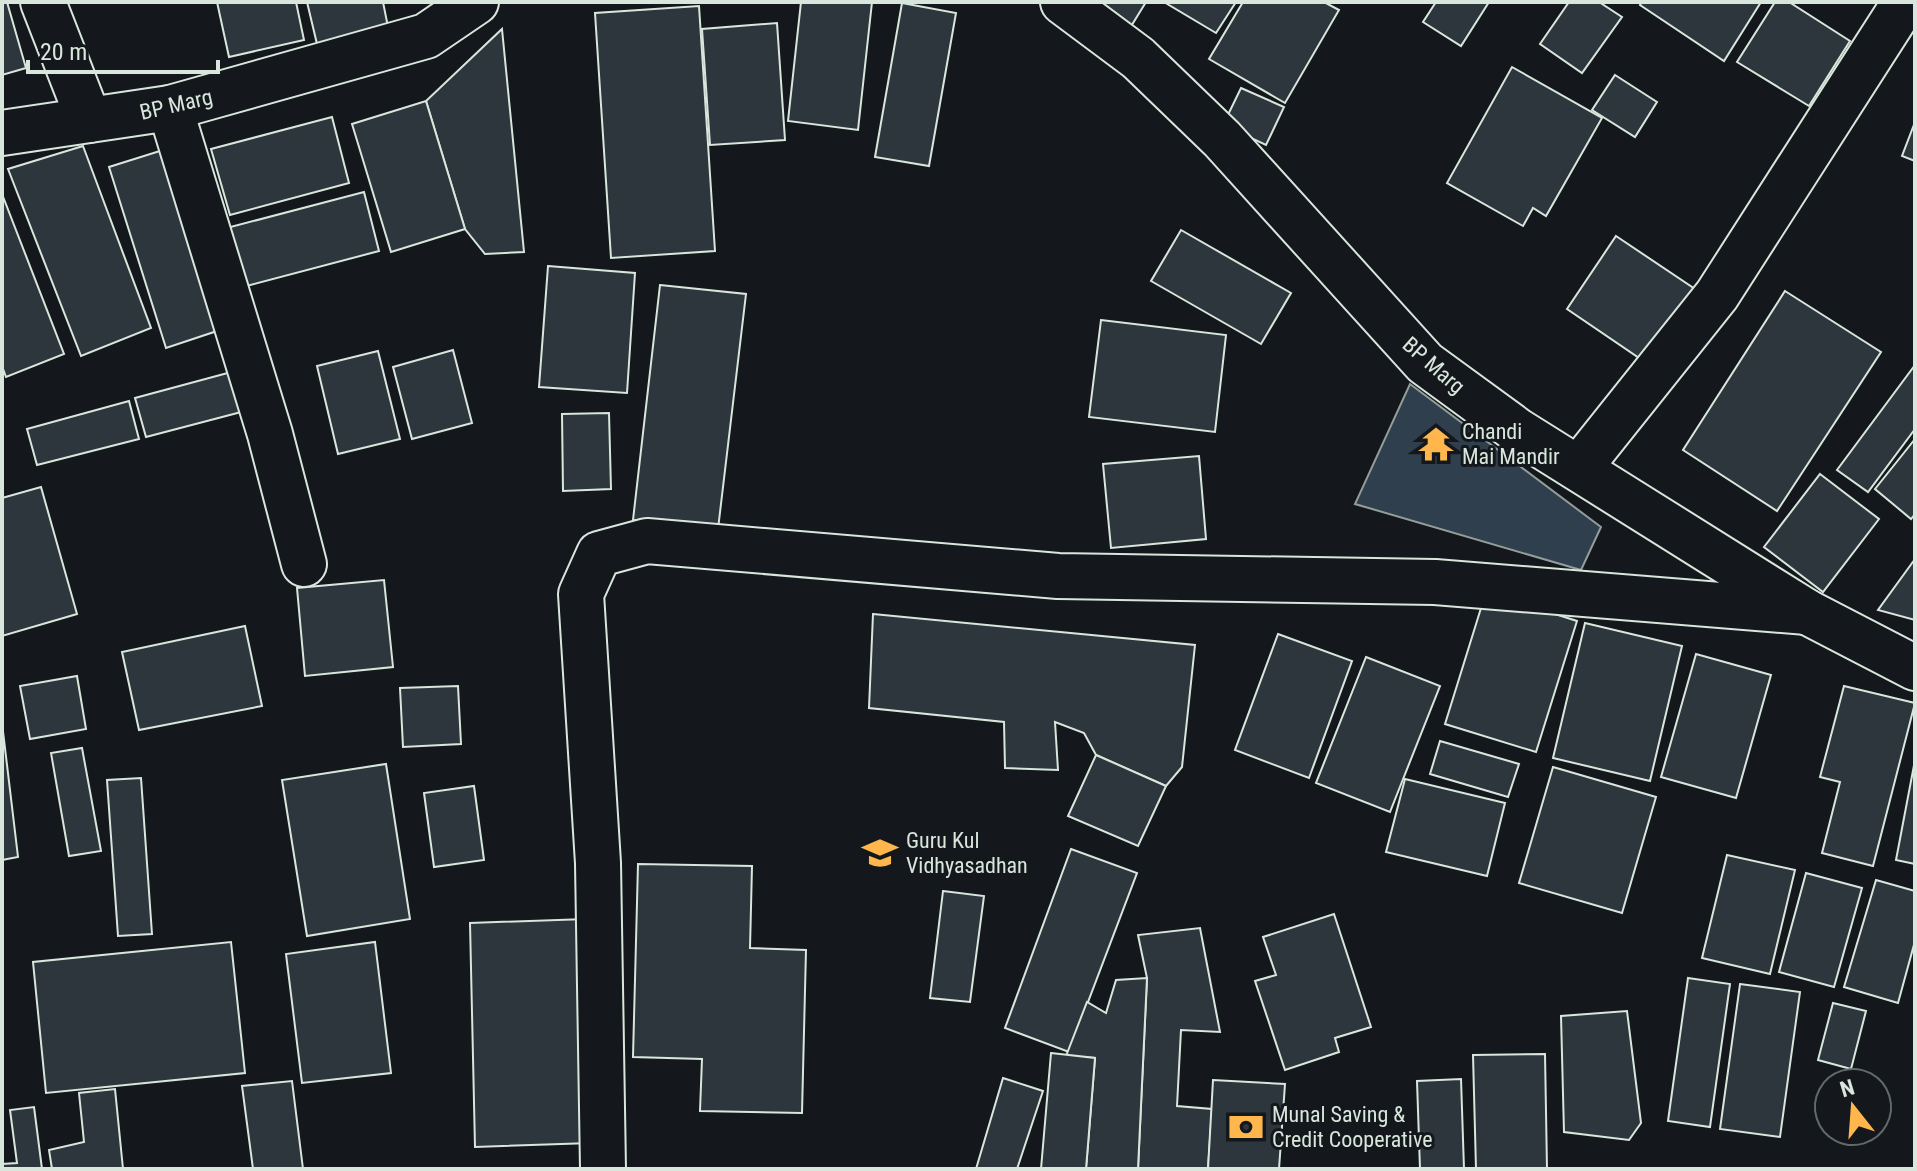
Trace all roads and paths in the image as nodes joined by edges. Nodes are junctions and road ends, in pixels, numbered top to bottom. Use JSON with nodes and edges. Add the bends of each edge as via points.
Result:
{"nodes":[{"id":1,"x":43,"y":2,"type":"edge"},
{"id":2,"x":476,"y":2,"type":"edge"},
{"id":3,"x":1063,"y":2,"type":"edge"},
{"id":4,"x":1905,"y":2,"type":"edge"},
{"id":5,"x":427,"y":19,"type":"edge"},
{"id":6,"x":170,"y":108,"type":"junction"},
{"id":7,"x":89,"y":120,"type":"junction"},
{"id":8,"x":2,"y":133,"type":"edge"},
{"id":9,"x":1579,"y":468,"type":"junction"},
{"id":10,"x":304,"y":564,"type":"dead end"},
{"id":11,"x":1807,"y":612,"type":"junction"},
{"id":12,"x":1915,"y":668,"type":"edge"},
{"id":13,"x":603,"y":1169,"type":"edge"}],
"edges":[{"from":1,"to":7,"type":"street"},
{"from":2,"to":5,"type":"street","name":"BP Marg"},
{"from":3,"to":9,"type":"street","name":"BP Marg","via":[[1138,58],[1222,139],[1425,363]]},
{"from":4,"to":9,"type":"street","via":[[1717,295]]},
{"from":5,"to":6,"type":"street","name":"BP Marg"},
{"from":6,"to":7,"type":"street","name":"BP Marg"},
{"from":6,"to":10,"type":"street","via":[[270,434]]},
{"from":7,"to":8,"type":"street","name":"BP Marg"},
{"from":9,"to":11,"type":"street","name":"BP Marg"},
{"from":11,"to":12,"type":"street","name":"BP Marg"},
{"from":11,"to":13,"type":"street","via":[[1435,582],[1058,576],[647,541],[599,554],[581,594],[598,863]]}]}
